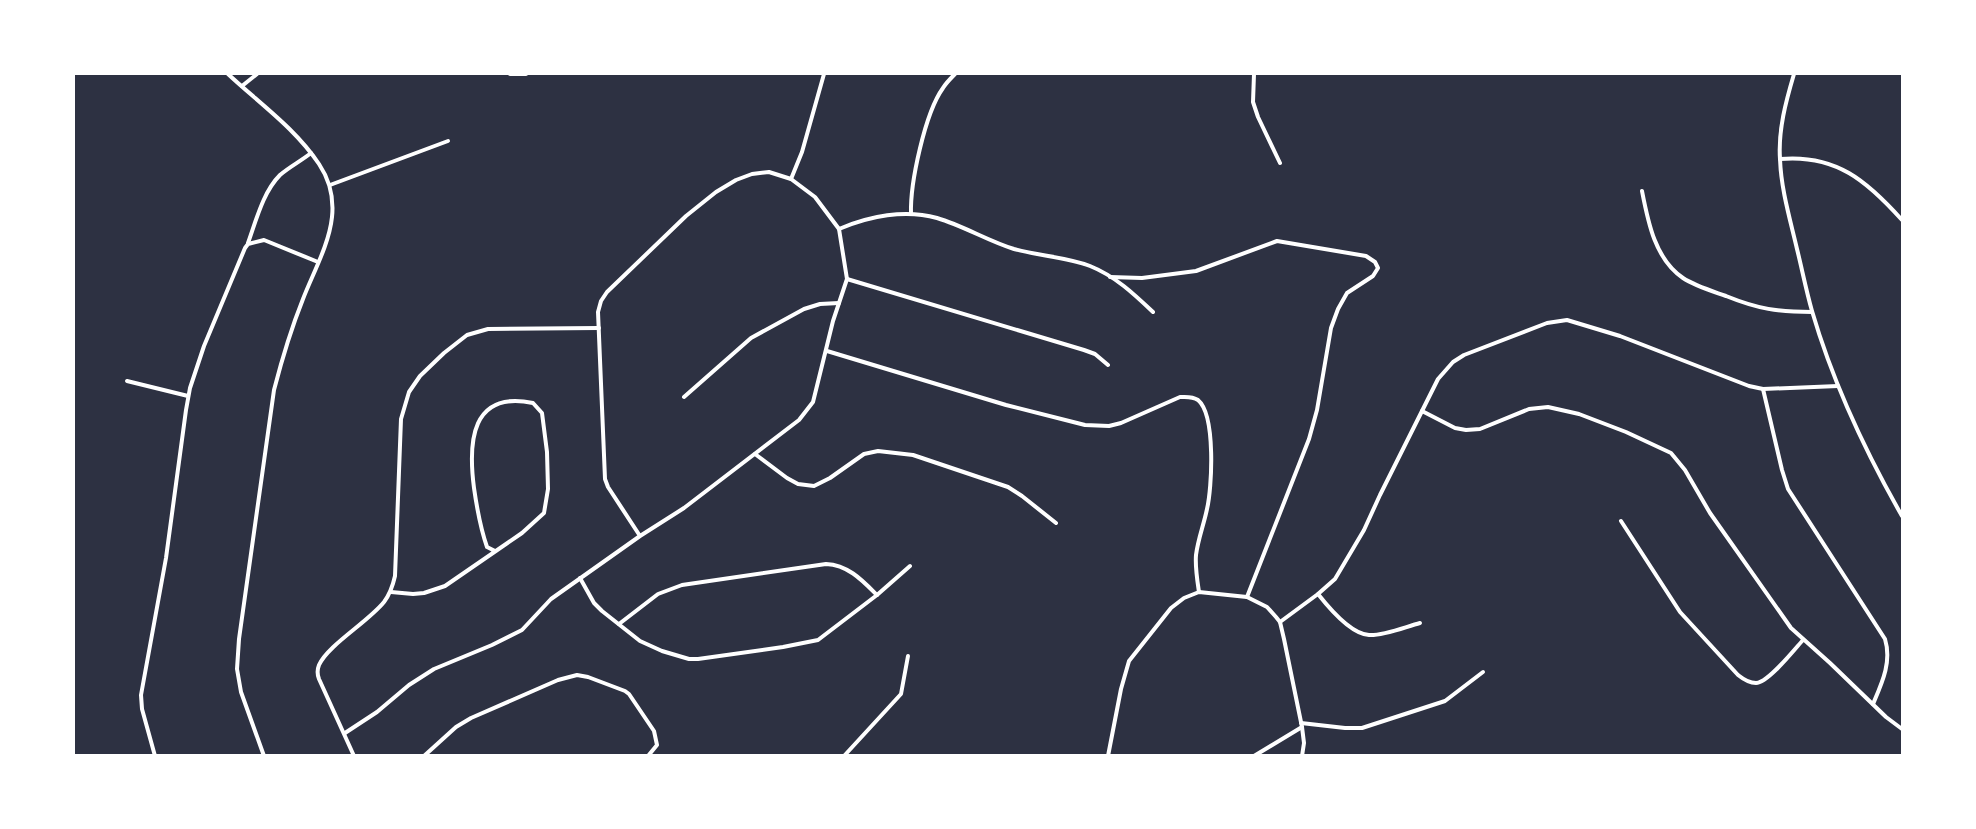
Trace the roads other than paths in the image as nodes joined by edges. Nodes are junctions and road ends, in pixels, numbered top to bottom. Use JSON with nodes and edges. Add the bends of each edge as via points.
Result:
{"nodes":[{"id":1,"x":228,"y":74,"type":"edge"},
{"id":2,"x":257,"y":74,"type":"edge"},
{"id":3,"x":510,"y":74,"type":"edge"},
{"id":4,"x":526,"y":74,"type":"edge"},
{"id":5,"x":824,"y":74,"type":"edge"},
{"id":6,"x":955,"y":74,"type":"edge"},
{"id":7,"x":1254,"y":74,"type":"edge"},
{"id":8,"x":1794,"y":74,"type":"edge"},
{"id":9,"x":242,"y":86,"type":"junction"},
{"id":10,"x":448,"y":141,"type":"dead end"},
{"id":11,"x":311,"y":153,"type":"junction"},
{"id":12,"x":1780,"y":159,"type":"junction"},
{"id":13,"x":1280,"y":163,"type":"dead end"},
{"id":14,"x":791,"y":178,"type":"junction"},
{"id":15,"x":330,"y":185,"type":"junction"},
{"id":16,"x":1642,"y":191,"type":"dead end"},
{"id":17,"x":911,"y":214,"type":"junction"},
{"id":18,"x":1902,"y":220,"type":"edge"},
{"id":19,"x":839,"y":229,"type":"junction"},
{"id":20,"x":248,"y":244,"type":"junction"},
{"id":21,"x":318,"y":262,"type":"junction"},
{"id":22,"x":1110,"y":277,"type":"junction"},
{"id":23,"x":847,"y":279,"type":"junction"},
{"id":24,"x":839,"y":303,"type":"junction"},
{"id":25,"x":1153,"y":312,"type":"dead end"},
{"id":26,"x":1812,"y":312,"type":"junction"},
{"id":27,"x":599,"y":328,"type":"junction"},
{"id":28,"x":826,"y":351,"type":"junction"},
{"id":29,"x":1108,"y":365,"type":"dead end"},
{"id":30,"x":127,"y":381,"type":"dead end"},
{"id":31,"x":1838,"y":386,"type":"junction"},
{"id":32,"x":1763,"y":389,"type":"junction"},
{"id":33,"x":188,"y":396,"type":"junction"},
{"id":34,"x":684,"y":397,"type":"dead end"},
{"id":35,"x":1422,"y":411,"type":"junction"},
{"id":36,"x":755,"y":454,"type":"junction"},
{"id":37,"x":1902,"y":516,"type":"edge"},
{"id":38,"x":1621,"y":521,"type":"dead end"},
{"id":39,"x":1056,"y":523,"type":"dead end"},
{"id":40,"x":640,"y":536,"type":"junction"},
{"id":41,"x":495,"y":551,"type":"junction"},
{"id":42,"x":910,"y":566,"type":"dead end"},
{"id":43,"x":580,"y":578,"type":"junction"},
{"id":44,"x":391,"y":592,"type":"junction"},
{"id":45,"x":1199,"y":592,"type":"junction"},
{"id":46,"x":1318,"y":594,"type":"junction"},
{"id":47,"x":877,"y":595,"type":"junction"},
{"id":48,"x":1247,"y":597,"type":"junction"},
{"id":49,"x":1280,"y":622,"type":"junction"},
{"id":50,"x":1420,"y":623,"type":"dead end"},
{"id":51,"x":619,"y":624,"type":"junction"},
{"id":52,"x":1803,"y":640,"type":"junction"},
{"id":53,"x":908,"y":656,"type":"dead end"},
{"id":54,"x":1483,"y":672,"type":"dead end"},
{"id":55,"x":1873,"y":704,"type":"junction"},
{"id":56,"x":1302,"y":725,"type":"junction"},
{"id":57,"x":1902,"y":729,"type":"edge"},
{"id":58,"x":345,"y":733,"type":"junction"},
{"id":59,"x":155,"y":756,"type":"edge"},
{"id":60,"x":264,"y":756,"type":"edge"},
{"id":61,"x":354,"y":756,"type":"edge"},
{"id":62,"x":424,"y":756,"type":"edge"},
{"id":63,"x":648,"y":756,"type":"edge"},
{"id":64,"x":844,"y":756,"type":"edge"},
{"id":65,"x":1108,"y":756,"type":"edge"},
{"id":66,"x":1254,"y":756,"type":"edge"},
{"id":67,"x":1302,"y":756,"type":"edge"}],
"edges":[{"from":1,"to":9,"type":"street"},
{"from":2,"to":9,"type":"street"},
{"from":3,"to":4,"type":"street"},
{"from":5,"to":14,"type":"street"},
{"from":6,"to":17,"type":"street","via":[[942,89],[926,129]]},
{"from":7,"to":13,"type":"street","via":[[1257,117]]},
{"from":8,"to":12,"type":"street","via":[[1784,115]]},
{"from":9,"to":11,"type":"street","via":[[292,130]]},
{"from":10,"to":15,"type":"street"},
{"from":11,"to":15,"type":"street"},
{"from":11,"to":20,"type":"street","via":[[274,182]]},
{"from":12,"to":18,"type":"street","via":[[1808,158],[1839,167],[1874,190]]},
{"from":12,"to":26,"type":"street"},
{"from":14,"to":19,"type":"street","via":[[815,197]]},
{"from":14,"to":27,"type":"street","via":[[769,172],[752,174],[716,192],[607,291],[598,312]]},
{"from":15,"to":21,"type":"street","via":[[332,216]]},
{"from":16,"to":26,"type":"street","via":[[1653,237],[1683,278],[1758,308]]},
{"from":17,"to":19,"type":"street","via":[[868,219]]},
{"from":17,"to":22,"type":"street","via":[[939,219],[1016,249],[1078,262]]},
{"from":19,"to":23,"type":"street"},
{"from":20,"to":21,"type":"street","via":[[264,240]]},
{"from":20,"to":33,"type":"street","via":[[204,346]]},
{"from":21,"to":60,"type":"street","via":[[284,350],[274,390],[239,639],[238,678]]},
{"from":22,"to":25,"type":"street"},
{"from":22,"to":48,"type":"street","via":[[1142,278],[1196,271],[1277,241],[1366,256],[1378,268],[1373,276],[1347,293],[1338,309],[1309,439]]},
{"from":23,"to":24,"type":"street"},
{"from":23,"to":29,"type":"street","via":[[1084,350]]},
{"from":24,"to":28,"type":"street"},
{"from":24,"to":34,"type":"street","via":[[804,309],[751,338]]},
{"from":26,"to":31,"type":"street"},
{"from":27,"to":40,"type":"street","via":[[605,479]]},
{"from":27,"to":44,"type":"street","via":[[488,329],[467,335],[420,376],[409,392],[401,419],[395,576]]},
{"from":28,"to":36,"type":"street","via":[[808,410]]},
{"from":28,"to":45,"type":"street","via":[[1086,425],[1121,423],[1180,397],[1197,400],[1211,438],[1212,473],[1197,552]]},
{"from":30,"to":33,"type":"street"},
{"from":31,"to":32,"type":"street"},
{"from":31,"to":37,"type":"street"},
{"from":32,"to":35,"type":"street","via":[[1620,336],[1559,320],[1458,358],[1441,373]]},
{"from":32,"to":55,"type":"street","via":[[1788,489],[1885,639],[1888,662]]},
{"from":33,"to":59,"type":"street","via":[[166,558],[141,695]]},
{"from":35,"to":46,"type":"street","via":[[1345,564]]},
{"from":35,"to":52,"type":"street","via":[[1466,430],[1480,429],[1529,409],[1557,408],[1626,432],[1671,453],[1779,614]]},
{"from":36,"to":39,"type":"street","via":[[787,478],[814,486],[864,454],[913,455],[1008,487]]},
{"from":36,"to":40,"type":"street"},
{"from":38,"to":52,"type":"street","via":[[1680,612],[1745,680],[1762,682]]},
{"from":40,"to":43,"type":"street"},
{"from":41,"to":41,"type":"street","via":[[531,526],[545,509],[549,474],[544,422],[533,403],[514,400],[496,404],[477,422],[473,434],[471,461],[479,523],[487,547]]},
{"from":41,"to":44,"type":"street","via":[[445,586],[424,593]]},
{"from":42,"to":47,"type":"street"},
{"from":43,"to":51,"type":"street","via":[[594,603]]},
{"from":43,"to":58,"type":"street","via":[[522,630],[434,669]]},
{"from":44,"to":58,"type":"street","via":[[371,617],[319,664],[317,674]]},
{"from":45,"to":48,"type":"street"},
{"from":45,"to":65,"type":"street","via":[[1171,608],[1129,661]]},
{"from":46,"to":49,"type":"street"},
{"from":46,"to":50,"type":"street","via":[[1343,621],[1363,634],[1375,635]]},
{"from":47,"to":51,"type":"street","via":[[850,571],[826,564],[675,587],[658,594]]},
{"from":47,"to":51,"type":"street","via":[[812,643],[717,657],[688,658],[663,651],[640,641]]},
{"from":48,"to":49,"type":"street","via":[[1267,607]]},
{"from":49,"to":56,"type":"street"},
{"from":52,"to":55,"type":"street"},
{"from":53,"to":64,"type":"street","via":[[901,694]]},
{"from":54,"to":56,"type":"street","via":[[1445,701],[1362,728]]},
{"from":55,"to":57,"type":"street"},
{"from":56,"to":66,"type":"street"},
{"from":56,"to":67,"type":"street"},
{"from":58,"to":61,"type":"street"},
{"from":62,"to":63,"type":"street","via":[[471,718],[577,675],[625,691],[635,701],[656,739],[657,745]]}]}
